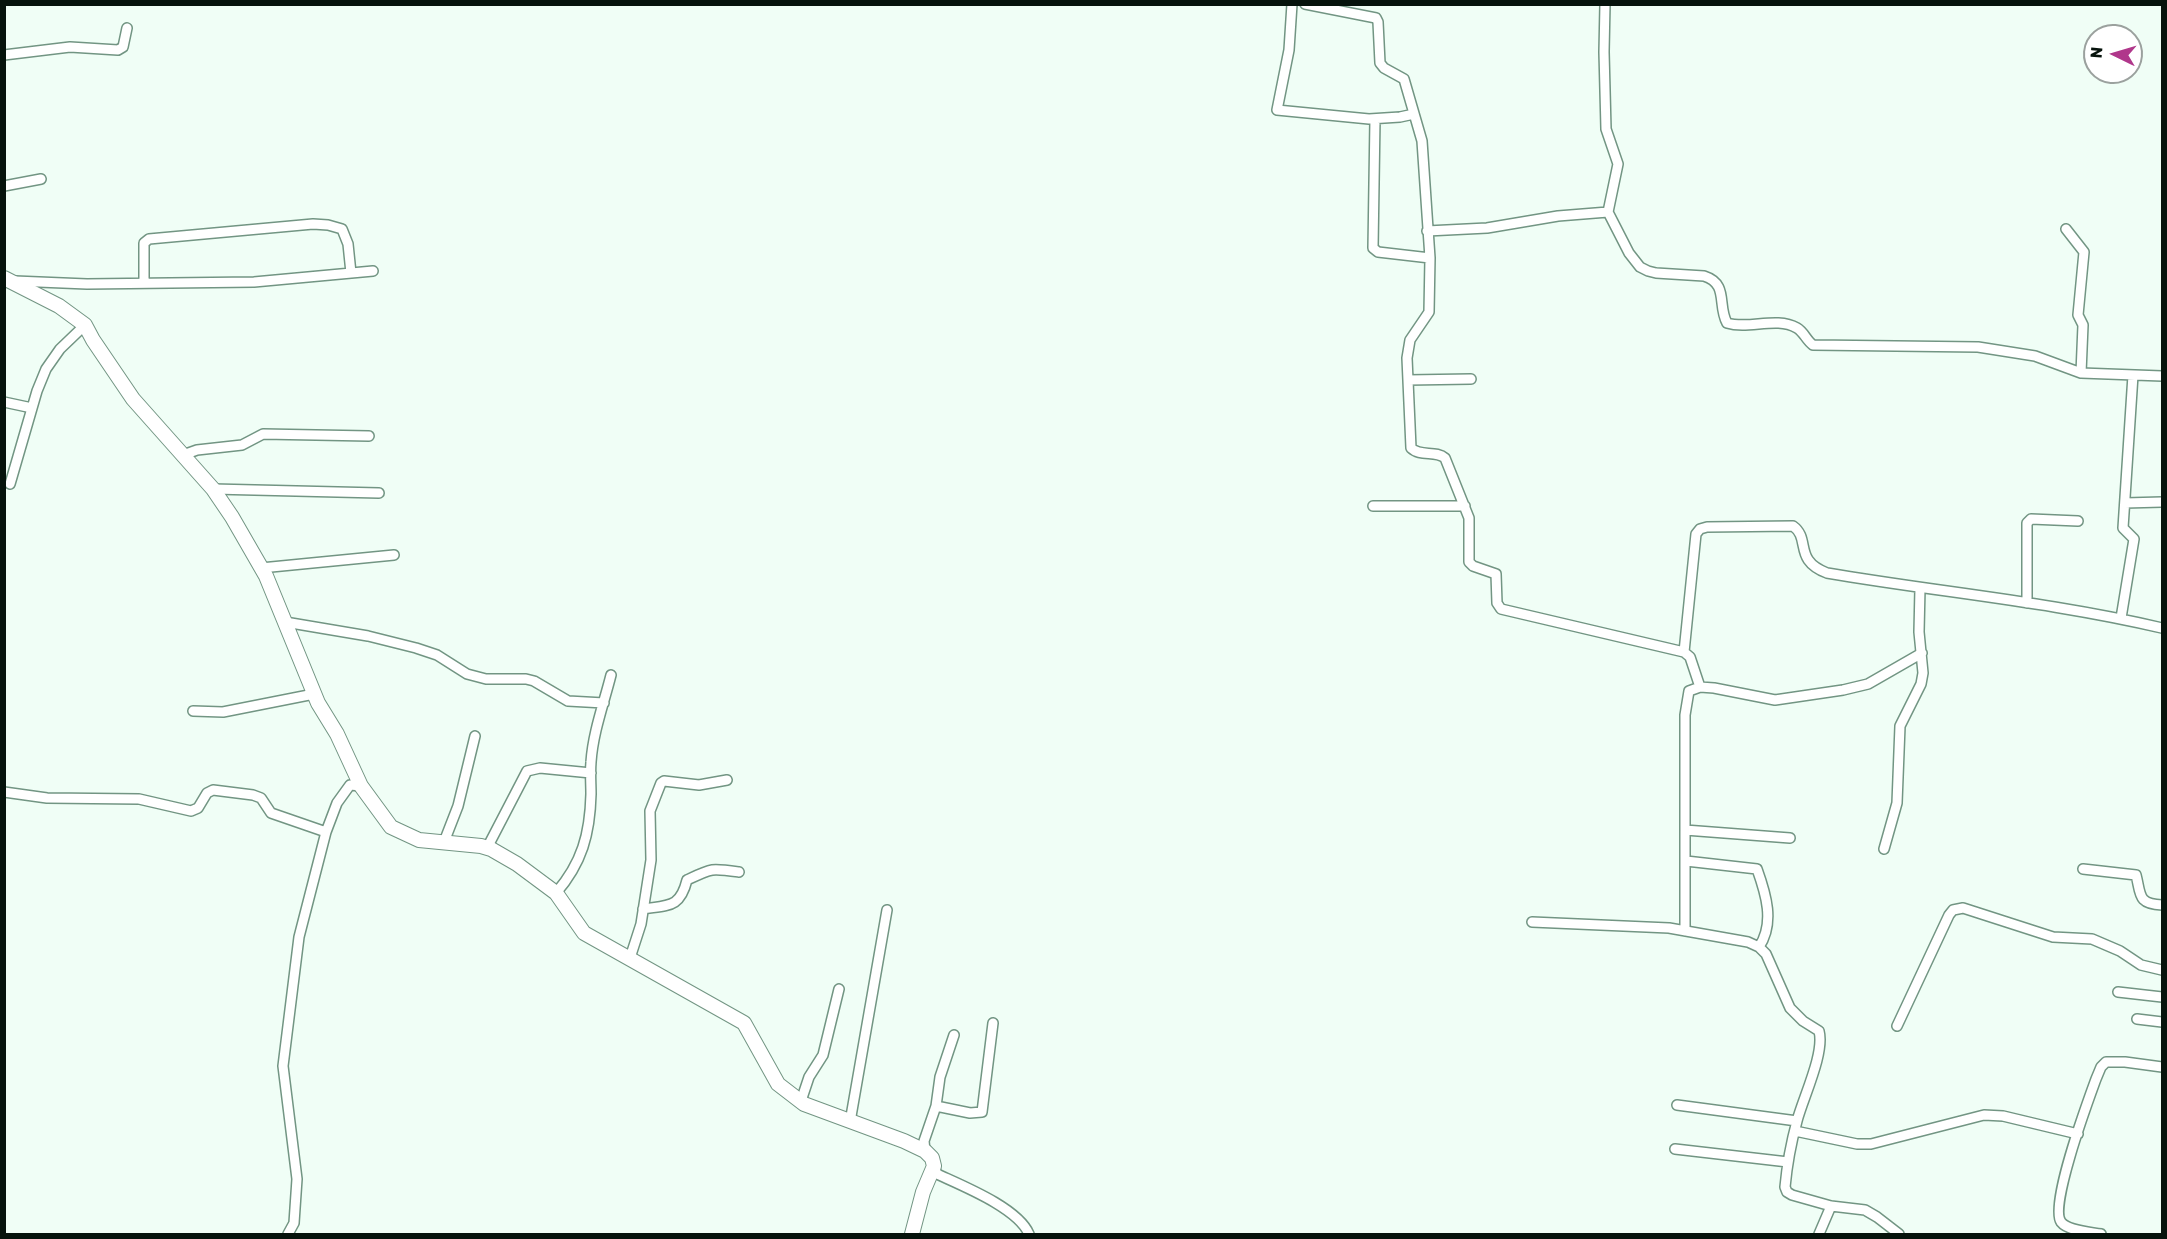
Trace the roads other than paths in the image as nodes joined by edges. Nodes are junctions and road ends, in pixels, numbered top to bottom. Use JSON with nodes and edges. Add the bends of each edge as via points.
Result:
{"nodes":[{"id":1,"x":1292,"y":4,"type":"edge"},
{"id":2,"x":1305,"y":4,"type":"edge"},
{"id":3,"x":1605,"y":4,"type":"edge"},
{"id":4,"x":127,"y":27,"type":"dead end"},
{"id":5,"x":4,"y":55,"type":"edge"},
{"id":6,"x":1414,"y":114,"type":"junction"},
{"id":7,"x":1375,"y":119,"type":"junction"},
{"id":8,"x":40,"y":179,"type":"dead end"},
{"id":9,"x":4,"y":186,"type":"edge"},
{"id":10,"x":1608,"y":212,"type":"junction"},
{"id":11,"x":2066,"y":229,"type":"dead end"},
{"id":12,"x":1427,"y":231,"type":"junction"},
{"id":13,"x":1430,"y":258,"type":"junction"},
{"id":14,"x":373,"y":271,"type":"dead end"},
{"id":15,"x":351,"y":273,"type":"junction"},
{"id":16,"x":7,"y":279,"type":"edge"},
{"id":17,"x":144,"y":283,"type":"junction"},
{"id":18,"x":85,"y":325,"type":"junction"},
{"id":19,"x":2081,"y":373,"type":"junction"},
{"id":20,"x":2133,"y":375,"type":"junction"},
{"id":21,"x":2163,"y":376,"type":"edge"},
{"id":22,"x":1471,"y":379,"type":"dead end"},
{"id":23,"x":1408,"y":380,"type":"junction"},
{"id":24,"x":4,"y":402,"type":"edge"},
{"id":25,"x":32,"y":408,"type":"junction"},
{"id":26,"x":369,"y":436,"type":"dead end"},
{"id":27,"x":183,"y":455,"type":"junction"},
{"id":28,"x":10,"y":484,"type":"dead end"},
{"id":29,"x":213,"y":489,"type":"junction"},
{"id":30,"x":379,"y":493,"type":"dead end"},
{"id":31,"x":2163,"y":502,"type":"edge"},
{"id":32,"x":2125,"y":503,"type":"junction"},
{"id":33,"x":1373,"y":506,"type":"dead end"},
{"id":34,"x":1465,"y":506,"type":"junction"},
{"id":35,"x":2078,"y":521,"type":"dead end"},
{"id":36,"x":394,"y":555,"type":"dead end"},
{"id":37,"x":261,"y":568,"type":"junction"},
{"id":38,"x":1920,"y":588,"type":"junction"},
{"id":39,"x":2027,"y":603,"type":"junction"},
{"id":40,"x":2121,"y":618,"type":"junction"},
{"id":41,"x":285,"y":622,"type":"junction"},
{"id":42,"x":2163,"y":628,"type":"edge"},
{"id":43,"x":1684,"y":652,"type":"junction"},
{"id":44,"x":1916,"y":657,"type":"junction"},
{"id":45,"x":611,"y":675,"type":"dead end"},
{"id":46,"x":1700,"y":687,"type":"junction"},
{"id":47,"x":314,"y":694,"type":"junction"},
{"id":48,"x":604,"y":703,"type":"junction"},
{"id":49,"x":194,"y":711,"type":"dead end"},
{"id":50,"x":476,"y":735,"type":"dead end"},
{"id":51,"x":591,"y":772,"type":"junction"},
{"id":52,"x":727,"y":780,"type":"dead end"},
{"id":53,"x":361,"y":786,"type":"junction"},
{"id":54,"x":4,"y":792,"type":"edge"},
{"id":55,"x":1685,"y":830,"type":"junction"},
{"id":56,"x":326,"y":832,"type":"junction"},
{"id":57,"x":1790,"y":838,"type":"dead end"},
{"id":58,"x":444,"y":843,"type":"junction"},
{"id":59,"x":487,"y":848,"type":"junction"},
{"id":60,"x":1884,"y":849,"type":"dead end"},
{"id":61,"x":1686,"y":861,"type":"junction"},
{"id":62,"x":2084,"y":869,"type":"dead end"},
{"id":63,"x":739,"y":873,"type":"dead end"},
{"id":64,"x":556,"y":893,"type":"junction"},
{"id":65,"x":2163,"y":905,"type":"edge"},
{"id":66,"x":643,"y":909,"type":"junction"},
{"id":67,"x":887,"y":910,"type":"dead end"},
{"id":68,"x":1532,"y":922,"type":"dead end"},
{"id":69,"x":1685,"y":931,"type":"junction"},
{"id":70,"x":1760,"y":946,"type":"junction"},
{"id":71,"x":630,"y":958,"type":"junction"},
{"id":72,"x":2163,"y":970,"type":"edge"},
{"id":73,"x":839,"y":989,"type":"dead end"},
{"id":74,"x":2118,"y":992,"type":"dead end"},
{"id":75,"x":2163,"y":997,"type":"edge"},
{"id":76,"x":2137,"y":1019,"type":"dead end"},
{"id":77,"x":2163,"y":1022,"type":"edge"},
{"id":78,"x":993,"y":1023,"type":"dead end"},
{"id":79,"x":1897,"y":1026,"type":"dead end"},
{"id":80,"x":954,"y":1035,"type":"dead end"},
{"id":81,"x":2163,"y":1067,"type":"edge"},
{"id":82,"x":801,"y":1101,"type":"junction"},
{"id":83,"x":1677,"y":1105,"type":"dead end"},
{"id":84,"x":936,"y":1106,"type":"junction"},
{"id":85,"x":850,"y":1122,"type":"junction"},
{"id":86,"x":1796,"y":1126,"type":"junction"},
{"id":87,"x":2078,"y":1134,"type":"junction"},
{"id":88,"x":1675,"y":1149,"type":"dead end"},
{"id":89,"x":925,"y":1152,"type":"junction"},
{"id":90,"x":1788,"y":1162,"type":"junction"},
{"id":91,"x":934,"y":1166,"type":"junction"},
{"id":92,"x":1831,"y":1206,"type":"junction"},
{"id":93,"x":1887,"y":1225,"type":"junction"},
{"id":94,"x":288,"y":1234,"type":"edge"},
{"id":95,"x":912,"y":1234,"type":"edge"},
{"id":96,"x":1029,"y":1234,"type":"edge"},
{"id":97,"x":1819,"y":1234,"type":"edge"},
{"id":98,"x":1883,"y":1234,"type":"edge"},
{"id":99,"x":1899,"y":1234,"type":"edge"},
{"id":100,"x":2101,"y":1234,"type":"edge"}],
"edges":[{"from":1,"to":7,"type":"street","via":[[1277,110]]},
{"from":2,"to":6,"type":"street","via":[[1376,18],[1380,63],[1404,79]]},
{"from":3,"to":10,"type":"street","via":[[1607,135],[1618,164]]},
{"from":4,"to":5,"type":"street","via":[[123,47],[118,50],[70,47]]},
{"from":6,"to":7,"type":"street"},
{"from":6,"to":12,"type":"street","via":[[1424,156]]},
{"from":7,"to":13,"type":"street","via":[[1373,248],[1378,252]]},
{"from":8,"to":9,"type":"street"},
{"from":10,"to":12,"type":"street","via":[[1487,228]]},
{"from":10,"to":19,"type":"street","via":[[1640,267],[1656,273],[1704,276],[1717,283],[1725,320],[1730,324],[1788,324],[1819,346],[1978,347],[2010,351]]},
{"from":11,"to":19,"type":"street","via":[[2084,252],[2078,315],[2083,325]]},
{"from":12,"to":13,"type":"street"},
{"from":13,"to":23,"type":"street","via":[[1429,312],[1410,340]]},
{"from":14,"to":15,"type":"street"},
{"from":15,"to":17,"type":"street","via":[[254,282]]},
{"from":15,"to":17,"type":"street","via":[[342,229],[313,224],[149,239],[144,243]]},
{"from":16,"to":17,"type":"street"},
{"from":16,"to":18,"type":"street","via":[[59,306]]},
{"from":18,"to":25,"type":"street","via":[[53,358]]},
{"from":18,"to":27,"type":"street","via":[[133,399]]},
{"from":19,"to":20,"type":"street"},
{"from":20,"to":21,"type":"street"},
{"from":20,"to":32,"type":"street"},
{"from":22,"to":23,"type":"street"},
{"from":23,"to":34,"type":"street","via":[[1411,448],[1443,455]]},
{"from":24,"to":25,"type":"street"},
{"from":25,"to":28,"type":"street"},
{"from":26,"to":27,"type":"street","via":[[263,434],[242,445]]},
{"from":27,"to":29,"type":"street"},
{"from":29,"to":30,"type":"street"},
{"from":29,"to":37,"type":"street"},
{"from":31,"to":32,"type":"street"},
{"from":32,"to":40,"type":"street","via":[[2123,530],[2134,539]]},
{"from":33,"to":34,"type":"street"},
{"from":34,"to":43,"type":"street","via":[[1469,518],[1469,562],[1496,574],[1497,603],[1501,609]]},
{"from":35,"to":39,"type":"street","via":[[2031,519],[2027,523]]},
{"from":36,"to":37,"type":"street"},
{"from":37,"to":41,"type":"street"},
{"from":38,"to":39,"type":"street"},
{"from":38,"to":43,"type":"street","via":[[1816,569],[1809,564],[1799,531],[1793,526],[1707,527],[1696,534]]},
{"from":38,"to":44,"type":"street"},
{"from":39,"to":40,"type":"street"},
{"from":40,"to":42,"type":"street"},
{"from":41,"to":47,"type":"street"},
{"from":41,"to":48,"type":"street","via":[[416,648],[437,655],[467,674],[486,679],[526,679],[568,701]]},
{"from":43,"to":46,"type":"street","via":[[1690,657]]},
{"from":44,"to":46,"type":"street","via":[[1868,684],[1792,698],[1763,698]]},
{"from":44,"to":60,"type":"street","via":[[1923,673],[1900,726],[1897,803]]},
{"from":45,"to":48,"type":"street"},
{"from":46,"to":55,"type":"street","via":[[1689,690],[1684,715]]},
{"from":47,"to":49,"type":"street","via":[[223,712]]},
{"from":47,"to":53,"type":"street"},
{"from":48,"to":51,"type":"street"},
{"from":50,"to":58,"type":"street"},
{"from":51,"to":59,"type":"street","via":[[540,768],[527,771]]},
{"from":51,"to":64,"type":"street","via":[[584,846],[571,876]]},
{"from":52,"to":66,"type":"street","via":[[699,785],[661,783],[650,811],[651,860]]},
{"from":53,"to":56,"type":"street","via":[[350,785],[337,803]]},
{"from":53,"to":58,"type":"street","via":[[391,827],[419,840]]},
{"from":54,"to":56,"type":"street","via":[[47,798],[139,799],[191,811],[213,790],[253,795],[261,798],[271,813]]},
{"from":55,"to":57,"type":"street"},
{"from":55,"to":61,"type":"street"},
{"from":56,"to":94,"type":"street","via":[[298,937],[283,1066],[297,1179],[294,1223]]},
{"from":58,"to":59,"type":"street"},
{"from":59,"to":64,"type":"street"},
{"from":61,"to":69,"type":"street"},
{"from":61,"to":70,"type":"street","via":[[1757,869],[1769,926]]},
{"from":62,"to":65,"type":"street","via":[[2136,875],[2143,900]]},
{"from":63,"to":66,"type":"street","via":[[703,871],[687,880],[683,896],[675,902]]},
{"from":64,"to":71,"type":"street","via":[[584,933]]},
{"from":66,"to":71,"type":"street"},
{"from":67,"to":85,"type":"street"},
{"from":68,"to":69,"type":"street"},
{"from":69,"to":70,"type":"street"},
{"from":70,"to":86,"type":"street","via":[[1790,1008],[1819,1030],[1813,1074]]},
{"from":71,"to":82,"type":"street","via":[[744,1023],[778,1084]]},
{"from":72,"to":79,"type":"street","via":[[2140,965],[2091,939],[2053,937],[1958,909],[1949,915]]},
{"from":73,"to":82,"type":"street","via":[[823,1055],[808,1077]]},
{"from":74,"to":75,"type":"street"},
{"from":76,"to":77,"type":"street"},
{"from":78,"to":84,"type":"street","via":[[982,1112]]},
{"from":80,"to":84,"type":"street","via":[[940,1077]]},
{"from":81,"to":87,"type":"street","via":[[2103,1063]]},
{"from":82,"to":85,"type":"street"},
{"from":83,"to":86,"type":"street"},
{"from":84,"to":89,"type":"street","via":[[924,1141]]},
{"from":85,"to":89,"type":"street"},
{"from":86,"to":87,"type":"street","via":[[1848,1142],[1871,1144],[1984,1115]]},
{"from":86,"to":90,"type":"street"},
{"from":87,"to":100,"type":"street","via":[[2062,1187],[2059,1216],[2069,1227]]},
{"from":88,"to":90,"type":"street"},
{"from":89,"to":91,"type":"street"},
{"from":90,"to":92,"type":"street","via":[[1787,1192]]},
{"from":91,"to":95,"type":"street"},
{"from":91,"to":96,"type":"street","via":[[937,1174],[1007,1211]]},
{"from":92,"to":93,"type":"street","via":[[1864,1210]]},
{"from":92,"to":97,"type":"street"},
{"from":93,"to":98,"type":"street"},
{"from":93,"to":99,"type":"street"}]}
